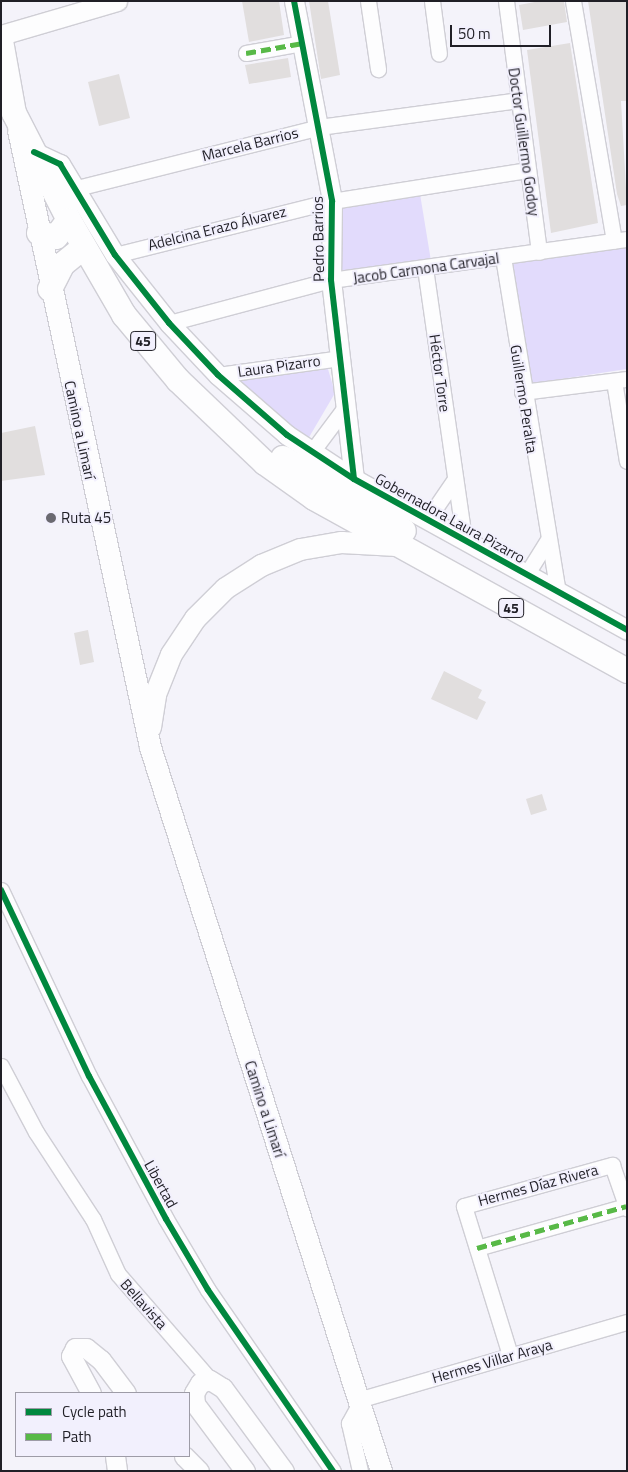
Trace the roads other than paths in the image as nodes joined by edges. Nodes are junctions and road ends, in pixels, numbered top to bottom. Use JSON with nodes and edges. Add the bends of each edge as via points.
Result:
{"nodes":[{"id":1,"x":117,"y":1,"type":"edge"},
{"id":2,"x":294,"y":1,"type":"edge"},
{"id":3,"x":368,"y":1,"type":"edge"},
{"id":4,"x":432,"y":1,"type":"edge"},
{"id":5,"x":506,"y":1,"type":"edge"},
{"id":6,"x":573,"y":1,"type":"edge"},
{"id":7,"x":1,"y":35,"type":"edge"},
{"id":8,"x":1,"y":41,"type":"edge"},
{"id":9,"x":303,"y":43,"type":"junction"},
{"id":10,"x":246,"y":54,"type":"dead end"},
{"id":11,"x":439,"y":54,"type":"dead end"},
{"id":12,"x":378,"y":69,"type":"dead end"},
{"id":13,"x":518,"y":100,"type":"junction"},
{"id":14,"x":14,"y":113,"type":"junction"},
{"id":15,"x":319,"y":127,"type":"junction"},
{"id":16,"x":34,"y":152,"type":"junction"},
{"id":17,"x":527,"y":170,"type":"junction"},
{"id":18,"x":73,"y":189,"type":"junction"},
{"id":19,"x":332,"y":201,"type":"junction"},
{"id":20,"x":69,"y":220,"type":"junction"},
{"id":21,"x":39,"y":233,"type":"junction"},
{"id":22,"x":620,"y":240,"type":"edge"},
{"id":23,"x":84,"y":247,"type":"junction"},
{"id":24,"x":539,"y":252,"type":"junction"},
{"id":25,"x":115,"y":255,"type":"junction"},
{"id":26,"x":503,"y":257,"type":"junction"},
{"id":27,"x":425,"y":268,"type":"junction"},
{"id":28,"x":331,"y":280,"type":"junction"},
{"id":29,"x":50,"y":289,"type":"junction"},
{"id":30,"x":169,"y":324,"type":"junction"},
{"id":31,"x":340,"y":358,"type":"junction"},
{"id":32,"x":218,"y":375,"type":"junction"},
{"id":33,"x":620,"y":380,"type":"edge"},
{"id":34,"x":522,"y":392,"type":"junction"},
{"id":35,"x":346,"y":406,"type":"junction"},
{"id":36,"x":222,"y":420,"type":"junction"},
{"id":37,"x":311,"y":452,"type":"junction"},
{"id":38,"x":627,"y":460,"type":"edge"},
{"id":39,"x":354,"y":479,"type":"junction"},
{"id":40,"x":455,"y":479,"type":"junction"},
{"id":41,"x":427,"y":520,"type":"junction"},
{"id":42,"x":464,"y":540,"type":"junction"},
{"id":43,"x":547,"y":541,"type":"junction"},
{"id":44,"x":396,"y":545,"type":"junction"},
{"id":45,"x":472,"y":571,"type":"junction"},
{"id":46,"x":526,"y":575,"type":"junction"},
{"id":47,"x":558,"y":592,"type":"junction"},
{"id":48,"x":626,"y":628,"type":"edge"},
{"id":49,"x":627,"y":656,"type":"edge"},
{"id":50,"x":132,"y":671,"type":"junction"},
{"id":51,"x":627,"y":671,"type":"edge"},
{"id":52,"x":162,"y":673,"type":"junction"},
{"id":53,"x":150,"y":747,"type":"junction"},
{"id":54,"x":1,"y":890,"type":"edge"},
{"id":55,"x":1,"y":1066,"type":"edge"},
{"id":56,"x":626,"y":1207,"type":"edge"},
{"id":57,"x":477,"y":1248,"type":"junction"},
{"id":58,"x":627,"y":1322,"type":"edge"},
{"id":59,"x":510,"y":1356,"type":"junction"},
{"id":60,"x":210,"y":1380,"type":"junction"},
{"id":61,"x":90,"y":1392,"type":"edge"},
{"id":62,"x":125,"y":1392,"type":"edge"},
{"id":63,"x":359,"y":1402,"type":"junction"},
{"id":64,"x":115,"y":1457,"type":"edge"},
{"id":65,"x":185,"y":1457,"type":"edge"},
{"id":66,"x":117,"y":1471,"type":"edge"},
{"id":67,"x":199,"y":1471,"type":"edge"},
{"id":68,"x":245,"y":1471,"type":"edge"},
{"id":69,"x":284,"y":1471,"type":"edge"},
{"id":70,"x":333,"y":1471,"type":"edge"},
{"id":71,"x":360,"y":1471,"type":"edge"},
{"id":72,"x":381,"y":1471,"type":"edge"}],
"edges":[{"from":1,"to":7,"type":"street"},
{"from":2,"to":9,"type":"street","name":"Pedro Barrios"},
{"from":3,"to":12,"type":"street"},
{"from":4,"to":11,"type":"street"},
{"from":5,"to":13,"type":"street","name":"Doctor Guillermo Godoy"},
{"from":6,"to":22,"type":"street"},
{"from":8,"to":14,"type":"main road"},
{"from":9,"to":10,"type":"street"},
{"from":9,"to":15,"type":"street","name":"Pedro Barrios"},
{"from":13,"to":15,"type":"street","name":"Marcela Barrios"},
{"from":13,"to":17,"type":"street","name":"Doctor Guillermo Godoy"},
{"from":14,"to":16,"type":"main road","number":"45"},
{"from":14,"to":21,"type":"main road","name":"Camino a Limarí"},
{"from":15,"to":18,"type":"street","name":"Marcela Barrios"},
{"from":15,"to":19,"type":"street","name":"Pedro Barrios"},
{"from":16,"to":18,"type":"street","name":"Gobernadora Laura Pizarro","via":[[60,164]]},
{"from":16,"to":20,"type":"main road","number":"45"},
{"from":17,"to":19,"type":"street","name":"Adelcina Erazo Álvarez"},
{"from":17,"to":24,"type":"street","name":"Doctor Guillermo Godoy"},
{"from":18,"to":25,"type":"street","name":"Gobernadora Laura Pizarro"},
{"from":19,"to":25,"type":"street","name":"Adelcina Erazo Álvarez"},
{"from":19,"to":28,"type":"street","name":"Pedro Barrios"},
{"from":20,"to":21,"type":"main road","via":[[56,237]]},
{"from":20,"to":23,"type":"main road","number":"45"},
{"from":21,"to":29,"type":"main road","name":"Camino a Limarí"},
{"from":22,"to":24,"type":"street","name":"Jacob Carmona Carvajal"},
{"from":23,"to":29,"type":"main road","via":[[63,264]]},
{"from":23,"to":36,"type":"main road","number":"45","via":[[142,339]]},
{"from":24,"to":26,"type":"street","name":"Jacob Carmona Carvajal"},
{"from":25,"to":30,"type":"street","name":"Gobernadora Laura Pizarro"},
{"from":26,"to":27,"type":"street","name":"Jacob Carmona Carvajal"},
{"from":26,"to":34,"type":"street","name":"Guillermo Peralta"},
{"from":27,"to":28,"type":"street","name":"Jacob Carmona Carvajal"},
{"from":27,"to":40,"type":"street","name":"Héctor Torre"},
{"from":28,"to":30,"type":"street","name":"Jacob Carmona Carvajal"},
{"from":28,"to":31,"type":"street","name":"Pedro Barrios"},
{"from":29,"to":50,"type":"main road","name":"Camino a Limarí"},
{"from":30,"to":32,"type":"street","name":"Gobernadora Laura Pizarro"},
{"from":31,"to":32,"type":"street","name":"Laura Pizarro"},
{"from":31,"to":35,"type":"street","name":"Pedro Barrios"},
{"from":32,"to":37,"type":"street","name":"Gobernadora Laura Pizarro"},
{"from":33,"to":34,"type":"street"},
{"from":33,"to":38,"type":"street"},
{"from":34,"to":43,"type":"street","name":"Guillermo Peralta"},
{"from":35,"to":37,"type":"street"},
{"from":35,"to":39,"type":"street","name":"Pedro Barrios"},
{"from":36,"to":44,"type":"main road","number":"45","via":[[265,463],[314,498]]},
{"from":36,"to":45,"type":"main road","number":"45"},
{"from":37,"to":39,"type":"street","name":"Gobernadora Laura Pizarro"},
{"from":39,"to":41,"type":"street","name":"Gobernadora Laura Pizarro"},
{"from":40,"to":41,"type":"street"},
{"from":40,"to":42,"type":"street","name":"Héctor Torre"},
{"from":41,"to":42,"type":"street","name":"Gobernadora Laura Pizarro"},
{"from":42,"to":46,"type":"street","name":"Gobernadora Laura Pizarro"},
{"from":43,"to":46,"type":"street"},
{"from":43,"to":47,"type":"street","name":"Guillermo Peralta"},
{"from":44,"to":45,"type":"main road"},
{"from":44,"to":51,"type":"main road","number":"45"},
{"from":44,"to":52,"type":"main road","name":"Camino a Limarí","via":[[320,545],[261,565],[225,588],[195,618]]},
{"from":45,"to":49,"type":"main road","number":"45"},
{"from":46,"to":47,"type":"street","name":"Gobernadora Laura Pizarro"},
{"from":47,"to":48,"type":"street","name":"Gobernadora Laura Pizarro"},
{"from":50,"to":52,"type":"main road"},
{"from":50,"to":53,"type":"main road","name":"Camino a Limarí"},
{"from":52,"to":53,"type":"main road","name":"Camino a Limarí","via":[[152,712]]},
{"from":53,"to":63,"type":"main road","name":"Camino a Limarí"},
{"from":54,"to":70,"type":"street","name":"Libertad","via":[[89,1076],[166,1219],[208,1290]]},
{"from":55,"to":60,"type":"street","name":"Bellavista","via":[[36,1132],[93,1219],[118,1274]]},
{"from":56,"to":57,"type":"street"},
{"from":56,"to":57,"type":"street","name":"Hermes Díaz Rivera","via":[[612,1165],[464,1206]]},
{"from":57,"to":59,"type":"street"},
{"from":58,"to":59,"type":"street","name":"Hermes Villar Araya"},
{"from":59,"to":63,"type":"street","name":"Hermes Villar Araya"},
{"from":60,"to":68,"type":"street","via":[[196,1388],[195,1404]]},
{"from":60,"to":69,"type":"street","name":"Bellavista","via":[[223,1388]]},
{"from":61,"to":62,"type":"street","via":[[71,1356],[75,1348],[86,1348],[101,1360]]},
{"from":63,"to":71,"type":"street","via":[[349,1423]]},
{"from":63,"to":72,"type":"main road","name":"Camino a Limarí"},
{"from":64,"to":66,"type":"street"},
{"from":65,"to":67,"type":"street"}]}
